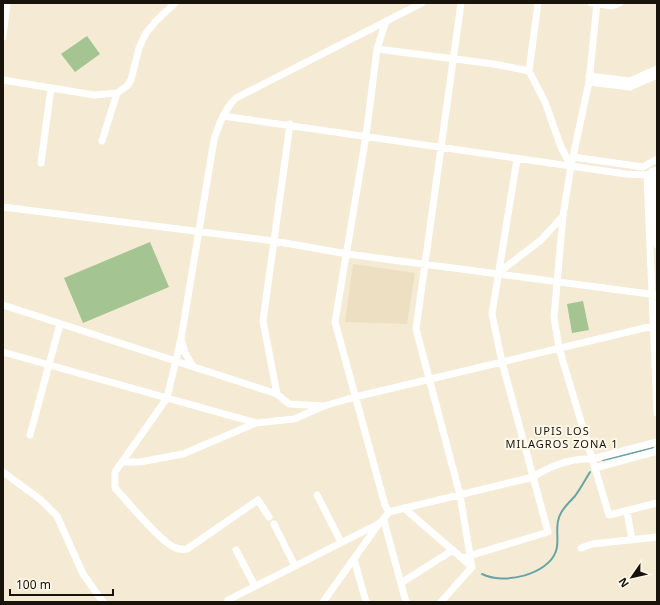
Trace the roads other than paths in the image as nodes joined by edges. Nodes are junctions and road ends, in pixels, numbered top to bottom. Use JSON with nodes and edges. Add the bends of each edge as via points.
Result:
{"nodes":[{"id":1,"x":7,"y":3,"type":"edge"},
{"id":2,"x":175,"y":3,"type":"edge"},
{"id":3,"x":422,"y":3,"type":"edge"},
{"id":4,"x":461,"y":3,"type":"edge"},
{"id":5,"x":538,"y":3,"type":"edge"},
{"id":6,"x":620,"y":3,"type":"edge"},
{"id":7,"x":595,"y":4,"type":"edge"},
{"id":8,"x":386,"y":21,"type":"junction"},
{"id":9,"x":3,"y":37,"type":"edge"},
{"id":10,"x":377,"y":49,"type":"junction"},
{"id":11,"x":454,"y":58,"type":"junction"},
{"id":12,"x":657,"y":69,"type":"edge"},
{"id":13,"x":529,"y":71,"type":"junction"},
{"id":14,"x":657,"y":75,"type":"edge"},
{"id":15,"x":589,"y":79,"type":"junction"},
{"id":16,"x":3,"y":80,"type":"edge"},
{"id":17,"x":51,"y":88,"type":"junction"},
{"id":18,"x":118,"y":93,"type":"junction"},
{"id":19,"x":223,"y":116,"type":"junction"},
{"id":20,"x":290,"y":124,"type":"junction"},
{"id":21,"x":366,"y":136,"type":"junction"},
{"id":22,"x":102,"y":140,"type":"dead end"},
{"id":23,"x":440,"y":148,"type":"junction"},
{"id":24,"x":573,"y":157,"type":"junction"},
{"id":25,"x":517,"y":158,"type":"junction"},
{"id":26,"x":657,"y":159,"type":"edge"},
{"id":27,"x":41,"y":163,"type":"dead end"},
{"id":28,"x":571,"y":166,"type":"junction"},
{"id":29,"x":652,"y":172,"type":"edge"},
{"id":30,"x":3,"y":208,"type":"edge"},
{"id":31,"x":563,"y":216,"type":"junction"},
{"id":32,"x":654,"y":218,"type":"edge"},
{"id":33,"x":197,"y":231,"type":"junction"},
{"id":34,"x":274,"y":242,"type":"junction"},
{"id":35,"x":657,"y":245,"type":"edge"},
{"id":36,"x":347,"y":254,"type":"junction"},
{"id":37,"x":654,"y":262,"type":"edge"},
{"id":38,"x":425,"y":263,"type":"junction"},
{"id":39,"x":499,"y":274,"type":"junction"},
{"id":40,"x":558,"y":281,"type":"junction"},
{"id":41,"x":655,"y":295,"type":"edge"},
{"id":42,"x":3,"y":305,"type":"edge"},
{"id":43,"x":60,"y":324,"type":"junction"},
{"id":44,"x":655,"y":326,"type":"edge"},
{"id":45,"x":181,"y":339,"type":"junction"},
{"id":46,"x":559,"y":348,"type":"junction"},
{"id":47,"x":3,"y":352,"type":"edge"},
{"id":48,"x":176,"y":360,"type":"junction"},
{"id":49,"x":502,"y":362,"type":"junction"},
{"id":50,"x":49,"y":365,"type":"junction"},
{"id":51,"x":194,"y":366,"type":"junction"},
{"id":52,"x":429,"y":379,"type":"junction"},
{"id":53,"x":277,"y":394,"type":"junction"},
{"id":54,"x":355,"y":397,"type":"junction"},
{"id":55,"x":167,"y":398,"type":"junction"},
{"id":56,"x":324,"y":406,"type":"junction"},
{"id":57,"x":657,"y":413,"type":"edge"},
{"id":58,"x":256,"y":423,"type":"junction"},
{"id":59,"x":30,"y":435,"type":"dead end"},
{"id":60,"x":657,"y":442,"type":"edge"},
{"id":61,"x":657,"y":451,"type":"edge"},
{"id":62,"x":592,"y":459,"type":"junction"},
{"id":63,"x":122,"y":462,"type":"junction"},
{"id":64,"x":595,"y":468,"type":"junction"},
{"id":65,"x":3,"y":472,"type":"edge"},
{"id":66,"x":533,"y":477,"type":"junction"},
{"id":67,"x":317,"y":494,"type":"dead end"},
{"id":68,"x":460,"y":495,"type":"junction"},
{"id":69,"x":657,"y":503,"type":"edge"},
{"id":70,"x":404,"y":508,"type":"junction"},
{"id":71,"x":627,"y":511,"type":"junction"},
{"id":72,"x":389,"y":512,"type":"junction"},
{"id":73,"x":269,"y":518,"type":"dead end"},
{"id":74,"x":382,"y":522,"type":"junction"},
{"id":75,"x":274,"y":524,"type":"dead end"},
{"id":76,"x":657,"y":537,"type":"edge"},
{"id":77,"x":632,"y":540,"type":"junction"},
{"id":78,"x":341,"y":542,"type":"junction"},
{"id":79,"x":581,"y":548,"type":"dead end"},
{"id":80,"x":236,"y":550,"type":"dead end"},
{"id":81,"x":453,"y":550,"type":"junction"},
{"id":82,"x":471,"y":554,"type":"junction"},
{"id":83,"x":462,"y":558,"type":"junction"},
{"id":84,"x":354,"y":559,"type":"junction"},
{"id":85,"x":295,"y":566,"type":"junction"},
{"id":86,"x":472,"y":567,"type":"junction"},
{"id":87,"x":401,"y":583,"type":"junction"},
{"id":88,"x":255,"y":586,"type":"junction"},
{"id":89,"x":228,"y":600,"type":"dead end"},
{"id":90,"x":325,"y":601,"type":"edge"},
{"id":91,"x":103,"y":602,"type":"edge"},
{"id":92,"x":366,"y":602,"type":"edge"},
{"id":93,"x":406,"y":602,"type":"edge"},
{"id":94,"x":441,"y":602,"type":"edge"}],
"edges":[{"from":1,"to":9,"type":"street"},
{"from":2,"to":18,"type":"street","via":[[146,33],[139,48],[131,80]]},
{"from":3,"to":8,"type":"street"},
{"from":4,"to":11,"type":"street"},
{"from":5,"to":13,"type":"street"},
{"from":6,"to":7,"type":"street","via":[[612,6]]},
{"from":7,"to":15,"type":"street"},
{"from":8,"to":10,"type":"street"},
{"from":8,"to":19,"type":"street","via":[[236,98]]},
{"from":10,"to":11,"type":"street"},
{"from":10,"to":21,"type":"street"},
{"from":11,"to":13,"type":"street"},
{"from":11,"to":23,"type":"street"},
{"from":12,"to":15,"type":"street","via":[[630,81]]},
{"from":13,"to":28,"type":"street","via":[[545,102],[560,147]]},
{"from":14,"to":15,"type":"street","via":[[630,87]]},
{"from":15,"to":24,"type":"street"},
{"from":16,"to":17,"type":"street"},
{"from":17,"to":18,"type":"street","via":[[94,95]]},
{"from":17,"to":27,"type":"street"},
{"from":18,"to":22,"type":"street"},
{"from":19,"to":20,"type":"street"},
{"from":19,"to":33,"type":"street","via":[[214,140]]},
{"from":20,"to":21,"type":"street"},
{"from":20,"to":34,"type":"street"},
{"from":21,"to":23,"type":"street"},
{"from":21,"to":36,"type":"street"},
{"from":23,"to":25,"type":"street"},
{"from":23,"to":38,"type":"street"},
{"from":24,"to":26,"type":"street","via":[[643,167]]},
{"from":24,"to":28,"type":"street"},
{"from":25,"to":28,"type":"street"},
{"from":25,"to":39,"type":"street"},
{"from":28,"to":29,"type":"street"},
{"from":28,"to":31,"type":"street"},
{"from":29,"to":32,"type":"street"},
{"from":30,"to":33,"type":"street"},
{"from":31,"to":39,"type":"street","via":[[541,240]]},
{"from":31,"to":40,"type":"street"},
{"from":32,"to":35,"type":"street"},
{"from":32,"to":37,"type":"street"},
{"from":33,"to":34,"type":"street"},
{"from":33,"to":45,"type":"street"},
{"from":34,"to":36,"type":"street"},
{"from":34,"to":53,"type":"street","via":[[263,327]]},
{"from":36,"to":38,"type":"street"},
{"from":36,"to":54,"type":"street","via":[[335,322]]},
{"from":37,"to":41,"type":"street"},
{"from":38,"to":39,"type":"street"},
{"from":38,"to":52,"type":"street","via":[[416,329]]},
{"from":39,"to":40,"type":"street"},
{"from":39,"to":49,"type":"street","via":[[492,314]]},
{"from":40,"to":41,"type":"street"},
{"from":40,"to":46,"type":"street","via":[[554,318]]},
{"from":41,"to":44,"type":"street"},
{"from":42,"to":43,"type":"street"},
{"from":43,"to":48,"type":"street"},
{"from":43,"to":50,"type":"street"},
{"from":44,"to":46,"type":"street"},
{"from":44,"to":57,"type":"street"},
{"from":45,"to":48,"type":"street"},
{"from":45,"to":51,"type":"street","via":[[185,353]]},
{"from":46,"to":49,"type":"street"},
{"from":46,"to":62,"type":"street"},
{"from":47,"to":50,"type":"street"},
{"from":48,"to":51,"type":"street"},
{"from":48,"to":55,"type":"street"},
{"from":49,"to":52,"type":"street"},
{"from":49,"to":66,"type":"street"},
{"from":50,"to":55,"type":"street"},
{"from":50,"to":59,"type":"street"},
{"from":51,"to":53,"type":"street"},
{"from":52,"to":54,"type":"street"},
{"from":52,"to":68,"type":"street"},
{"from":53,"to":56,"type":"street","via":[[289,404]]},
{"from":54,"to":56,"type":"street"},
{"from":54,"to":72,"type":"street"},
{"from":55,"to":58,"type":"street"},
{"from":55,"to":63,"type":"street"},
{"from":56,"to":58,"type":"street","via":[[294,419]]},
{"from":58,"to":63,"type":"street","via":[[183,454],[140,462]]},
{"from":60,"to":62,"type":"street"},
{"from":61,"to":64,"type":"street"},
{"from":62,"to":64,"type":"street"},
{"from":62,"to":66,"type":"street","via":[[571,461],[544,470]]},
{"from":63,"to":73,"type":"street","via":[[115,472],[115,488],[172,546],[187,549],[258,500]]},
{"from":64,"to":71,"type":"street","via":[[609,515]]},
{"from":65,"to":91,"type":"street","via":[[41,500],[57,516],[83,574]]},
{"from":66,"to":68,"type":"street"},
{"from":66,"to":82,"type":"street","via":[[548,532]]},
{"from":67,"to":78,"type":"street"},
{"from":68,"to":70,"type":"street"},
{"from":68,"to":82,"type":"street"},
{"from":69,"to":71,"type":"street"},
{"from":70,"to":72,"type":"street"},
{"from":70,"to":81,"type":"street"},
{"from":71,"to":77,"type":"street"},
{"from":72,"to":74,"type":"street"},
{"from":74,"to":78,"type":"street"},
{"from":74,"to":84,"type":"street"},
{"from":74,"to":87,"type":"street"},
{"from":75,"to":85,"type":"street"},
{"from":76,"to":77,"type":"street"},
{"from":77,"to":79,"type":"street","via":[[592,544]]},
{"from":78,"to":85,"type":"street"},
{"from":80,"to":88,"type":"street"},
{"from":81,"to":83,"type":"street"},
{"from":81,"to":87,"type":"street"},
{"from":82,"to":83,"type":"street"},
{"from":82,"to":86,"type":"street"},
{"from":83,"to":86,"type":"street"},
{"from":84,"to":90,"type":"street"},
{"from":84,"to":92,"type":"street"},
{"from":85,"to":88,"type":"street"},
{"from":86,"to":94,"type":"street"},
{"from":87,"to":93,"type":"street"},
{"from":88,"to":89,"type":"street"}]}
